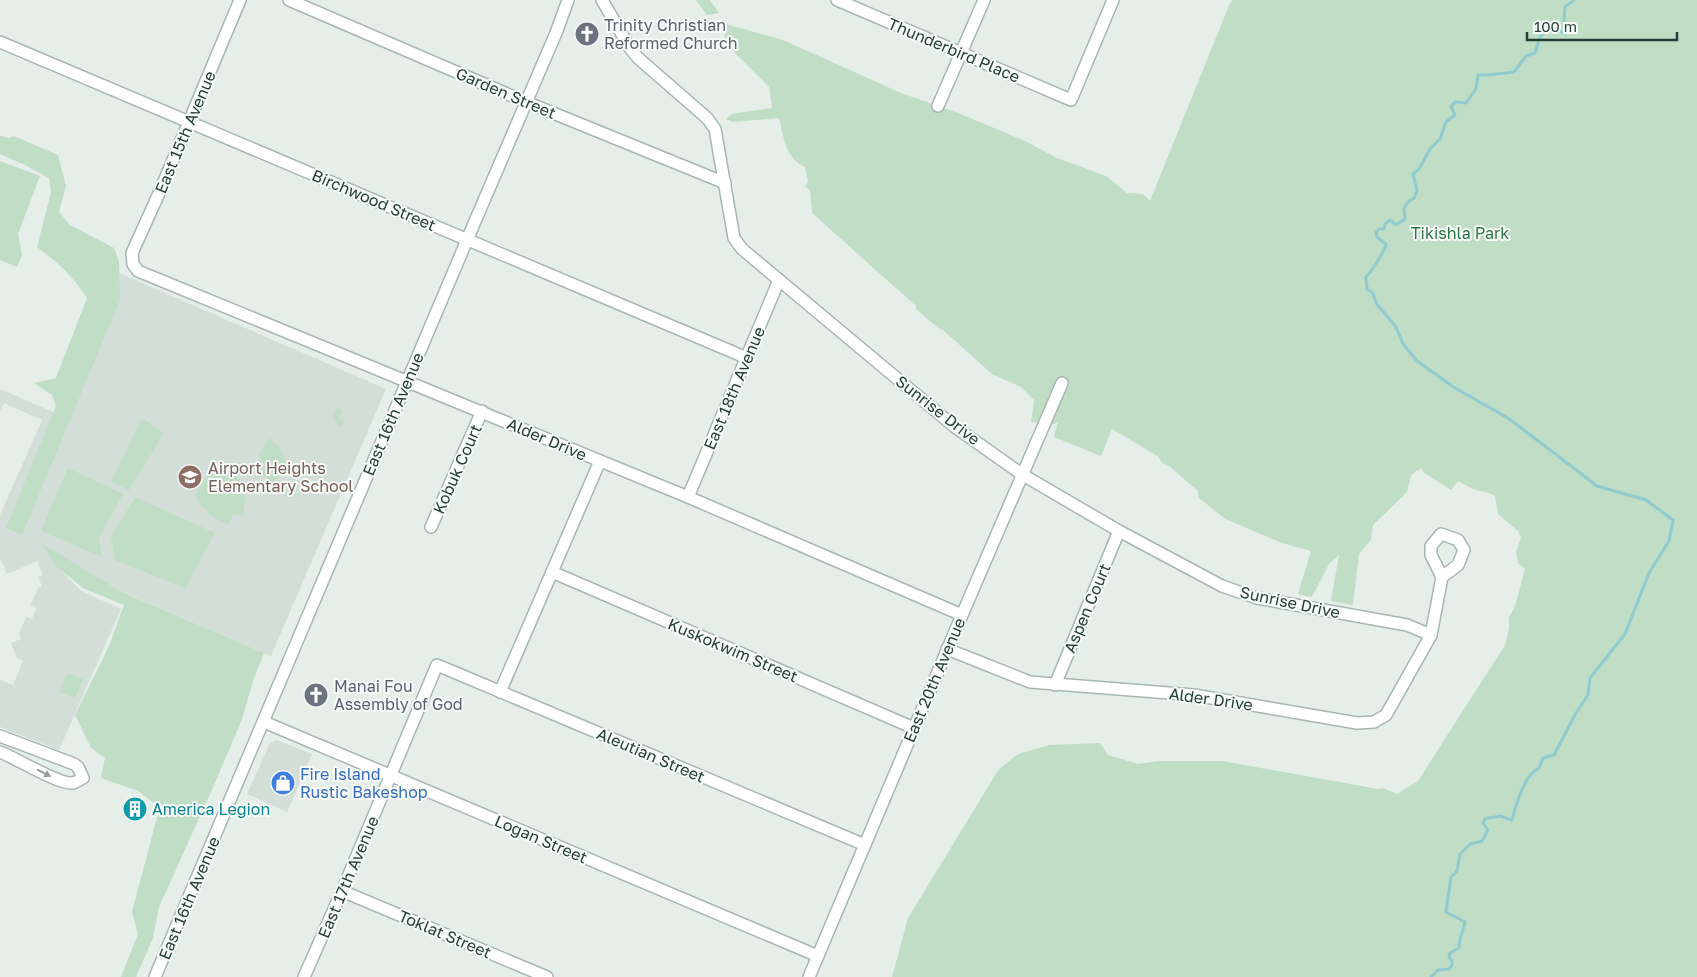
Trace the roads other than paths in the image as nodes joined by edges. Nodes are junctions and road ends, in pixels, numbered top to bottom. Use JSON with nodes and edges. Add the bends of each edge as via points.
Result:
{"nodes":[{"id":1,"x":240,"y":0,"type":"edge"},
{"id":2,"x":289,"y":0,"type":"edge"},
{"id":3,"x":568,"y":0,"type":"edge"},
{"id":4,"x":602,"y":0,"type":"edge"},
{"id":5,"x":838,"y":0,"type":"edge"},
{"id":6,"x":984,"y":0,"type":"edge"},
{"id":7,"x":1113,"y":0,"type":"edge"},
{"id":8,"x":0,"y":42,"type":"edge"},
{"id":9,"x":962,"y":53,"type":"junction"},
{"id":10,"x":526,"y":102,"type":"junction"},
{"id":11,"x":938,"y":106,"type":"dead end"},
{"id":12,"x":189,"y":121,"type":"junction"},
{"id":13,"x":725,"y":183,"type":"junction"},
{"id":14,"x":467,"y":240,"type":"junction"},
{"id":15,"x":133,"y":264,"type":"joint"},
{"id":16,"x":780,"y":280,"type":"junction"},
{"id":17,"x":747,"y":358,"type":"junction"},
{"id":18,"x":406,"y":382,"type":"junction"},
{"id":19,"x":1062,"y":383,"type":"dead end"},
{"id":20,"x":482,"y":411,"type":"junction"},
{"id":21,"x":600,"y":461,"type":"junction"},
{"id":22,"x":1023,"y":475,"type":"junction"},
{"id":23,"x":688,"y":497,"type":"junction"},
{"id":24,"x":431,"y":527,"type":"dead end"},
{"id":25,"x":1119,"y":530,"type":"junction"},
{"id":26,"x":552,"y":572,"type":"junction"},
{"id":27,"x":1442,"y":577,"type":"dead end"},
{"id":28,"x":962,"y":615,"type":"junction"},
{"id":29,"x":1431,"y":635,"type":"junction"},
{"id":30,"x":947,"y":649,"type":"junction"},
{"id":31,"x":437,"y":666,"type":"joint"},
{"id":32,"x":1055,"y":685,"type":"junction"},
{"id":33,"x":500,"y":692,"type":"junction"},
{"id":34,"x":264,"y":722,"type":"junction"},
{"id":35,"x":914,"y":728,"type":"junction"},
{"id":36,"x":0,"y":736,"type":"edge"},
{"id":37,"x":0,"y":752,"type":"edge"},
{"id":38,"x":391,"y":776,"type":"junction"},
{"id":39,"x":864,"y":845,"type":"junction"},
{"id":40,"x":342,"y":891,"type":"junction"},
{"id":41,"x":818,"y":956,"type":"junction"},
{"id":42,"x":158,"y":973,"type":"edge"},
{"id":43,"x":304,"y":977,"type":"edge"},
{"id":44,"x":547,"y":977,"type":"edge"},
{"id":45,"x":809,"y":977,"type":"edge"}],
"edges":[{"from":1,"to":12,"type":"street","name":"East 15th Avenue"},
{"from":2,"to":10,"type":"street","name":"Garden Street"},
{"from":3,"to":10,"type":"street","name":"East 16th Avenue"},
{"from":4,"to":13,"type":"street","name":"Sunrise Drive","via":[[638,58],[715,129]]},
{"from":5,"to":9,"type":"street","name":"Thunderbird Place"},
{"from":6,"to":9,"type":"street"},
{"from":7,"to":9,"type":"street","name":"Thunderbird Place","via":[[1071,100]]},
{"from":8,"to":12,"type":"street","name":"Birchwood Street"},
{"from":9,"to":11,"type":"street"},
{"from":10,"to":13,"type":"street","name":"Garden Street"},
{"from":10,"to":14,"type":"street","name":"East 16th Avenue"},
{"from":12,"to":14,"type":"street","name":"Birchwood Street"},
{"from":12,"to":15,"type":"street","name":"East 15th Avenue","via":[[132,253]]},
{"from":13,"to":16,"type":"street","name":"Sunrise Drive","via":[[734,238],[742,249]]},
{"from":14,"to":17,"type":"street","name":"Birchwood Street"},
{"from":14,"to":18,"type":"street","name":"East 16th Avenue"},
{"from":15,"to":18,"type":"street","name":"Alder Drive","via":[[148,276]]},
{"from":16,"to":17,"type":"street","name":"East 18th Avenue"},
{"from":16,"to":22,"type":"street","name":"Sunrise Drive","via":[[955,427]]},
{"from":17,"to":23,"type":"street","name":"East 18th Avenue"},
{"from":18,"to":20,"type":"street","name":"Alder Drive"},
{"from":18,"to":34,"type":"street","name":"East 16th Avenue"},
{"from":19,"to":22,"type":"street","name":"East 20th Avenue"},
{"from":20,"to":21,"type":"street","name":"Alder Drive"},
{"from":20,"to":24,"type":"street","name":"Kobuk Court"},
{"from":21,"to":23,"type":"street","name":"Alder Drive"},
{"from":21,"to":26,"type":"street"},
{"from":22,"to":25,"type":"street","name":"Sunrise Drive"},
{"from":22,"to":28,"type":"street","name":"East 20th Avenue"},
{"from":23,"to":28,"type":"street","name":"Alder Drive"},
{"from":25,"to":29,"type":"street","name":"Sunrise Drive","via":[[1222,586],[1257,598],[1407,625]]},
{"from":25,"to":32,"type":"street","name":"Aspen Court"},
{"from":26,"to":33,"type":"street"},
{"from":26,"to":35,"type":"street","name":"Kuskokwim Street"},
{"from":27,"to":29,"type":"street","name":"Alder Drive"},
{"from":28,"to":30,"type":"street","name":"East 20th Avenue"},
{"from":29,"to":32,"type":"street","name":"Alder Drive","via":[[1386,715],[1374,722],[1357,722],[1194,695]]},
{"from":30,"to":32,"type":"street","name":"Alder Drive","via":[[1030,682]]},
{"from":30,"to":35,"type":"street","name":"East 20th Avenue"},
{"from":31,"to":33,"type":"street","name":"Aleutian Street"},
{"from":31,"to":38,"type":"street","name":"East 17th Avenue"},
{"from":33,"to":39,"type":"street","name":"Aleutian Street"},
{"from":34,"to":38,"type":"street","name":"Logan Street"},
{"from":34,"to":42,"type":"street","name":"East 16th Avenue"},
{"from":35,"to":39,"type":"street","name":"East 20th Avenue"},
{"from":37,"to":36,"type":"street","one_way":true,"via":[[61,781],[74,783],[83,778],[74,764]]},
{"from":38,"to":40,"type":"street","name":"East 17th Avenue"},
{"from":38,"to":41,"type":"street","name":"Logan Street"},
{"from":39,"to":41,"type":"street","name":"East 20th Avenue"},
{"from":40,"to":43,"type":"street","name":"East 17th Avenue"},
{"from":40,"to":44,"type":"street","name":"Toklat Street"},
{"from":41,"to":45,"type":"street","name":"East 20th Avenue"}]}
